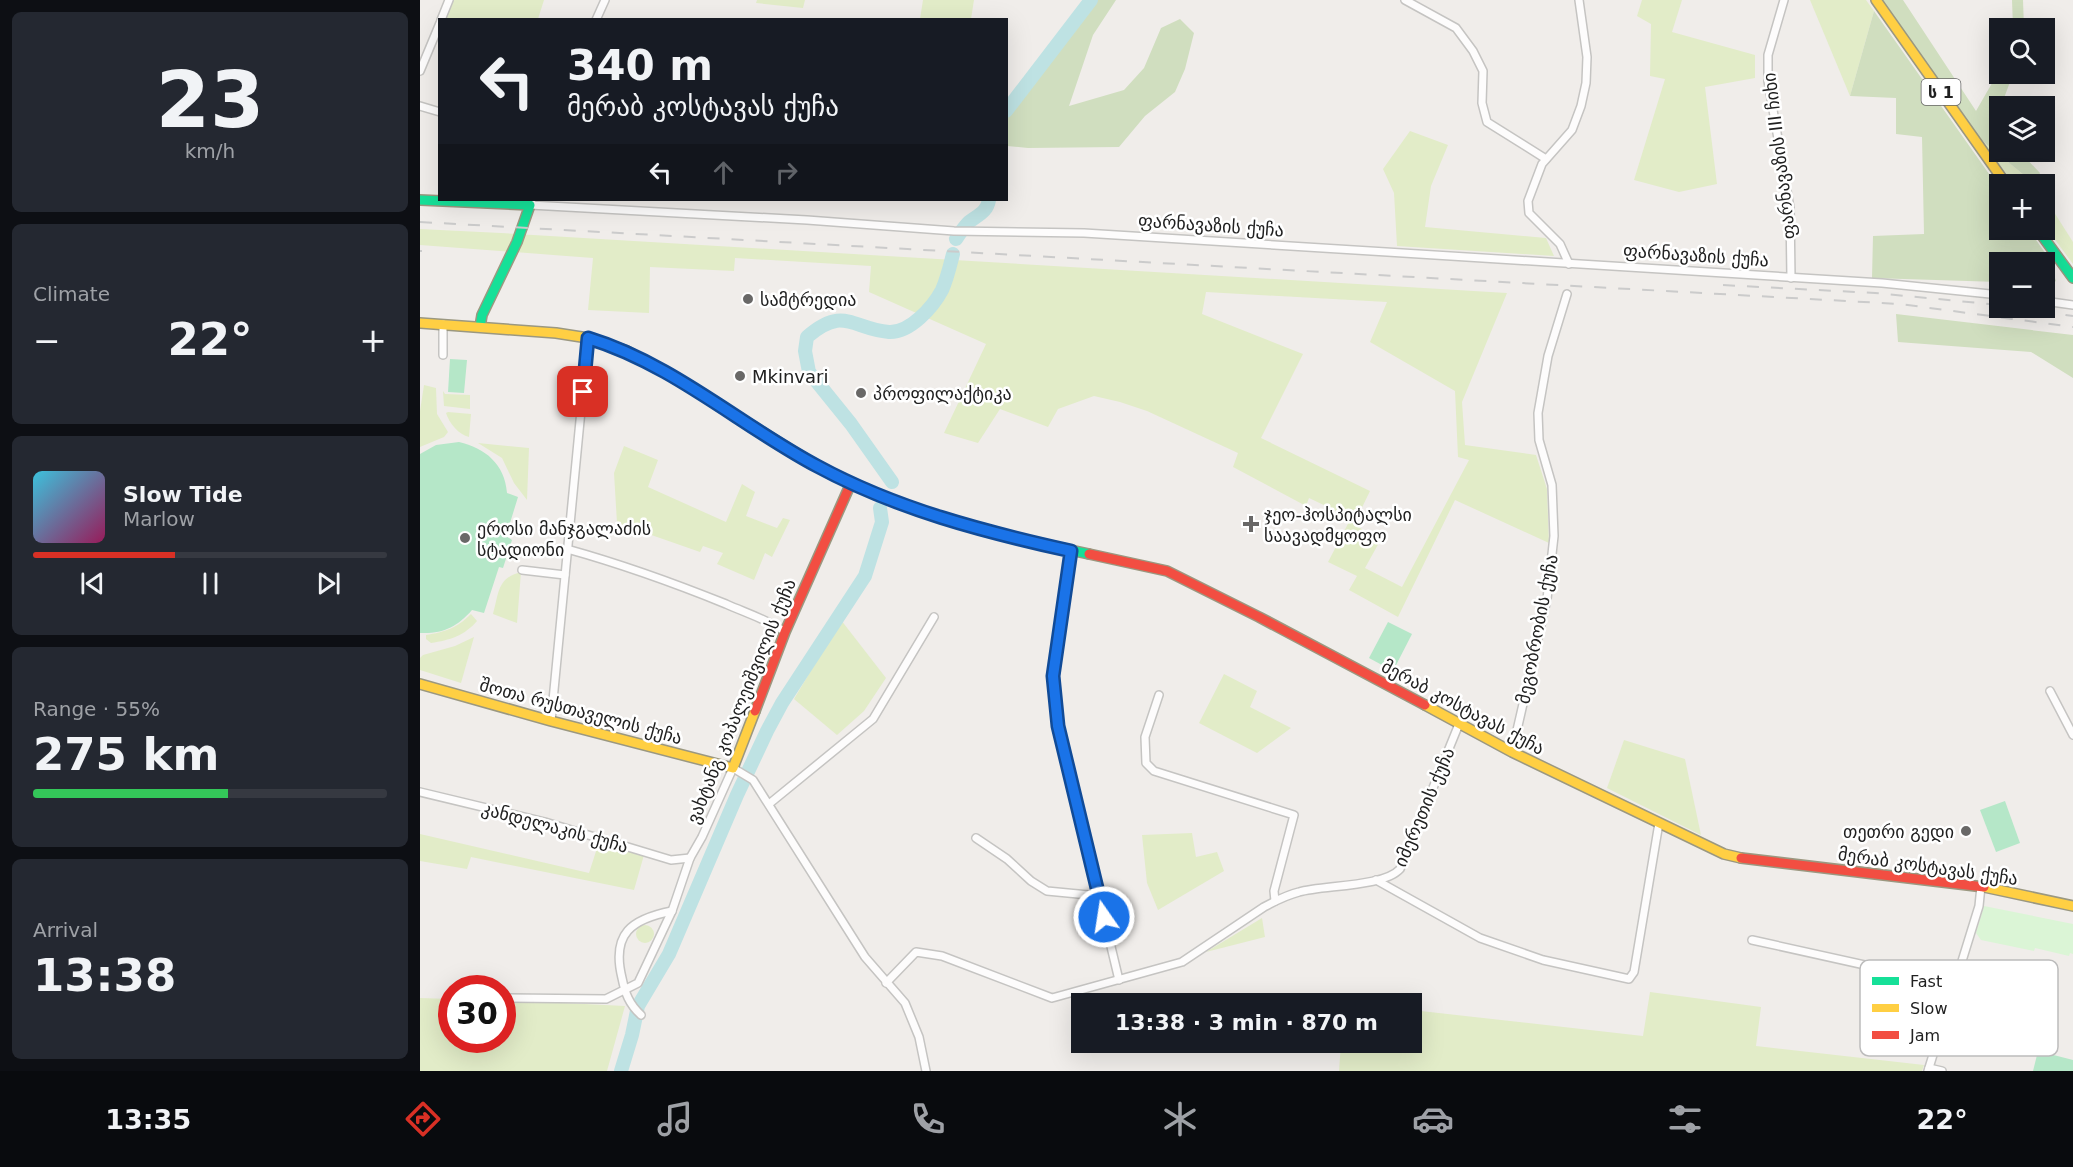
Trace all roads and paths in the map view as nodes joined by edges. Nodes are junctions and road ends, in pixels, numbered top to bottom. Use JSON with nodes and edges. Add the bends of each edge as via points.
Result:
{"nodes":[{"id":1,"x":449,"y":0,"type":"edge"},
{"id":2,"x":605,"y":0,"type":"edge"},
{"id":3,"x":1406,"y":0,"type":"edge"},
{"id":4,"x":1579,"y":0,"type":"edge"},
{"id":5,"x":1784,"y":0,"type":"edge"},
{"id":6,"x":1876,"y":0,"type":"edge"},
{"id":7,"x":441,"y":18,"type":"edge"},
{"id":8,"x":597,"y":18,"type":"edge"},
{"id":9,"x":438,"y":26,"type":"edge"},
{"id":10,"x":420,"y":71,"type":"edge"},
{"id":11,"x":420,"y":106,"type":"edge"},
{"id":12,"x":438,"y":111,"type":"edge"},
{"id":13,"x":1546,"y":159,"type":"junction"},
{"id":14,"x":1999,"y":174,"type":"edge"},
{"id":15,"x":420,"y":200,"type":"edge"},
{"id":16,"x":438,"y":200,"type":"edge"},
{"id":17,"x":476,"y":201,"type":"edge"},
{"id":18,"x":531,"y":202,"type":"edge"},
{"id":19,"x":2045,"y":240,"type":"edge"},
{"id":20,"x":1569,"y":264,"type":"junction"},
{"id":21,"x":2071,"y":275,"type":"edge"},
{"id":22,"x":1791,"y":278,"type":"junction"},
{"id":23,"x":1567,"y":294,"type":"dead end"},
{"id":24,"x":1989,"y":294,"type":"edge"},
{"id":25,"x":2055,"y":303,"type":"edge"},
{"id":26,"x":2073,"y":305,"type":"edge"},
{"id":27,"x":420,"y":323,"type":"edge"},
{"id":28,"x":444,"y":324,"type":"junction"},
{"id":29,"x":480,"y":327,"type":"junction"},
{"id":30,"x":588,"y":338,"type":"junction"},
{"id":31,"x":443,"y":355,"type":"dead end"},
{"id":32,"x":851,"y":483,"type":"junction"},
{"id":33,"x":567,"y":549,"type":"junction"},
{"id":34,"x":1071,"y":551,"type":"junction"},
{"id":35,"x":522,"y":570,"type":"dead end"},
{"id":36,"x":565,"y":574,"type":"junction"},
{"id":37,"x":934,"y":617,"type":"dead end"},
{"id":38,"x":785,"y":632,"type":"junction"},
{"id":39,"x":420,"y":684,"type":"edge"},
{"id":40,"x":2050,"y":691,"type":"dead end"},
{"id":41,"x":1158,"y":695,"type":"dead end"},
{"id":42,"x":551,"y":721,"type":"junction"},
{"id":43,"x":1459,"y":724,"type":"junction"},
{"id":44,"x":2073,"y":735,"type":"edge"},
{"id":45,"x":1512,"y":752,"type":"junction"},
{"id":46,"x":733,"y":768,"type":"junction"},
{"id":47,"x":420,"y":792,"type":"edge"},
{"id":48,"x":769,"y":804,"type":"junction"},
{"id":49,"x":1659,"y":823,"type":"junction"},
{"id":50,"x":976,"y":838,"type":"dead end"},
{"id":51,"x":690,"y":858,"type":"junction"},
{"id":52,"x":1376,"y":880,"type":"junction"},
{"id":53,"x":1985,"y":887,"type":"junction"},
{"id":54,"x":1099,"y":896,"type":"junction"},
{"id":55,"x":1275,"y":901,"type":"junction"},
{"id":56,"x":2073,"y":906,"type":"edge"},
{"id":57,"x":672,"y":910,"type":"junction"},
{"id":58,"x":1752,"y":940,"type":"dead end"},
{"id":59,"x":1962,"y":960,"type":"edge"},
{"id":60,"x":1860,"y":964,"type":"edge"},
{"id":61,"x":1119,"y":980,"type":"junction"},
{"id":62,"x":886,"y":982,"type":"junction"},
{"id":63,"x":625,"y":991,"type":"junction"},
{"id":64,"x":516,"y":998,"type":"edge"},
{"id":65,"x":641,"y":1015,"type":"dead end"},
{"id":66,"x":1929,"y":1070,"type":"edge"},
{"id":67,"x":926,"y":1071,"type":"edge"},
{"id":68,"x":1942,"y":1071,"type":"edge"}],
"edges":[{"from":1,"to":7,"type":"street"},
{"from":2,"to":8,"type":"street"},
{"from":3,"to":13,"type":"street","via":[[1456,28],[1473,51],[1483,71],[1482,103],[1487,122]]},
{"from":4,"to":13,"type":"street","via":[[1587,57],[1586,83],[1572,130]]},
{"from":5,"to":22,"type":"street","name":"ფარნავაზის III ჩიხი","via":[[1768,55],[1768,81],[1790,208]]},
{"from":6,"to":14,"type":"main road","number":"ს 1"},
{"from":9,"to":10,"type":"street"},
{"from":11,"to":12,"type":"street"},
{"from":13,"to":20,"type":"street","via":[[1528,201],[1529,213],[1560,244]]},
{"from":15,"to":16,"type":"main road","name":"ფარნავაზის ქუჩა"},
{"from":17,"to":18,"type":"main road","name":"ფარნავაზის ქუჩა"},
{"from":18,"to":20,"type":"street","name":"ფარნავაზის ქუჩა","via":[[954,231],[1084,233]]},
{"from":18,"to":29,"type":"main road"},
{"from":19,"to":21,"type":"main road"},
{"from":20,"to":22,"type":"street","name":"ფარნავაზის ქუჩა"},
{"from":22,"to":24,"type":"street","name":"ფარნავაზის ქუჩა"},
{"from":23,"to":45,"type":"street","name":"მეგობრობის ქუჩა","via":[[1548,356],[1538,413],[1539,440],[1552,485],[1554,536],[1546,599]]},
{"from":25,"to":26,"type":"street"},
{"from":27,"to":28,"type":"main road","name":"მერაბ კოსტავას ქუჩა"},
{"from":28,"to":29,"type":"main road","name":"მერაბ კოსტავას ქუჩა"},
{"from":28,"to":31,"type":"street"},
{"from":29,"to":30,"type":"main road","name":"მერაბ კოსტავას ქუჩა"},
{"from":30,"to":32,"type":"main road","name":"მერაბ კოსტავას ქუჩა","via":[[627,351]]},
{"from":30,"to":33,"type":"street"},
{"from":32,"to":34,"type":"main road","name":"მერაბ კოსტავას ქუჩა","via":[[950,520]]},
{"from":32,"to":38,"type":"main road","name":"ვახტანგ კოპალეიშვილის ქუჩა"},
{"from":33,"to":36,"type":"street"},
{"from":33,"to":38,"type":"street","via":[[615,562],[705,596]]},
{"from":34,"to":43,"type":"main road","name":"მერაბ კოსტავას ქუჩა","via":[[1167,571]]},
{"from":34,"to":54,"type":"street","via":[[1053,676],[1058,726]]},
{"from":35,"to":36,"type":"street"},
{"from":36,"to":42,"type":"street"},
{"from":37,"to":48,"type":"street","via":[[873,719]]},
{"from":38,"to":46,"type":"main road","name":"ვახტანგ კოპალეიშვილის ქუჩა"},
{"from":39,"to":42,"type":"main road","name":"შოთა რუსთაველის ქუჩა"},
{"from":40,"to":44,"type":"street"},
{"from":41,"to":55,"type":"street","via":[[1145,737],[1146,763],[1154,771],[1294,815],[1274,891]]},
{"from":42,"to":46,"type":"main road","name":"შოთა რუსთაველის ქუჩა"},
{"from":43,"to":45,"type":"main road","name":"მერაბ კოსტავას ქუჩა"},
{"from":43,"to":52,"type":"street","name":"იმერეთის ქუჩა","via":[[1400,869],[1395,875]]},
{"from":45,"to":49,"type":"main road","name":"მერაბ კოსტავას ქუჩა"},
{"from":46,"to":48,"type":"street","via":[[753,780]]},
{"from":46,"to":51,"type":"street","name":"ვახტანგ კოპალეიშვილის ქუჩა"},
{"from":47,"to":51,"type":"street","name":"კანდელაკის ქუჩა","via":[[545,822],[671,860]]},
{"from":48,"to":62,"type":"street","via":[[865,957]]},
{"from":49,"to":52,"type":"street","via":[[1634,972],[1629,979],[1544,960],[1480,938]]},
{"from":49,"to":53,"type":"main road","name":"მერაბ კოსტავას ქუჩა","via":[[1724,854],[1749,860]]},
{"from":50,"to":54,"type":"street","via":[[1047,891]]},
{"from":51,"to":57,"type":"street","name":"ვახტანგ კოპალეიშვილის ქუჩა"},
{"from":52,"to":55,"type":"street","name":"იმერეთის ქუჩა","via":[[1300,891]]},
{"from":53,"to":56,"type":"main road","name":"მერაბ კოსტავას ქუჩა"},
{"from":53,"to":59,"type":"street"},
{"from":54,"to":61,"type":"street"},
{"from":55,"to":61,"type":"street","name":"იმერეთის ქუჩა","via":[[1182,962]]},
{"from":57,"to":63,"type":"street","name":"ვახტანგ კოპალეიშვილის ქუჩა","via":[[638,982]]},
{"from":57,"to":63,"type":"street","via":[[647,916],[622,939],[618,963]]},
{"from":58,"to":60,"type":"street"},
{"from":61,"to":62,"type":"street","name":"იმერეთის ქუჩა","via":[[1052,998],[942,956],[916,952]]},
{"from":62,"to":67,"type":"street","via":[[905,1003],[919,1036]]},
{"from":63,"to":64,"type":"street","via":[[606,999]]},
{"from":63,"to":65,"type":"street"},
{"from":66,"to":68,"type":"street"}]}
